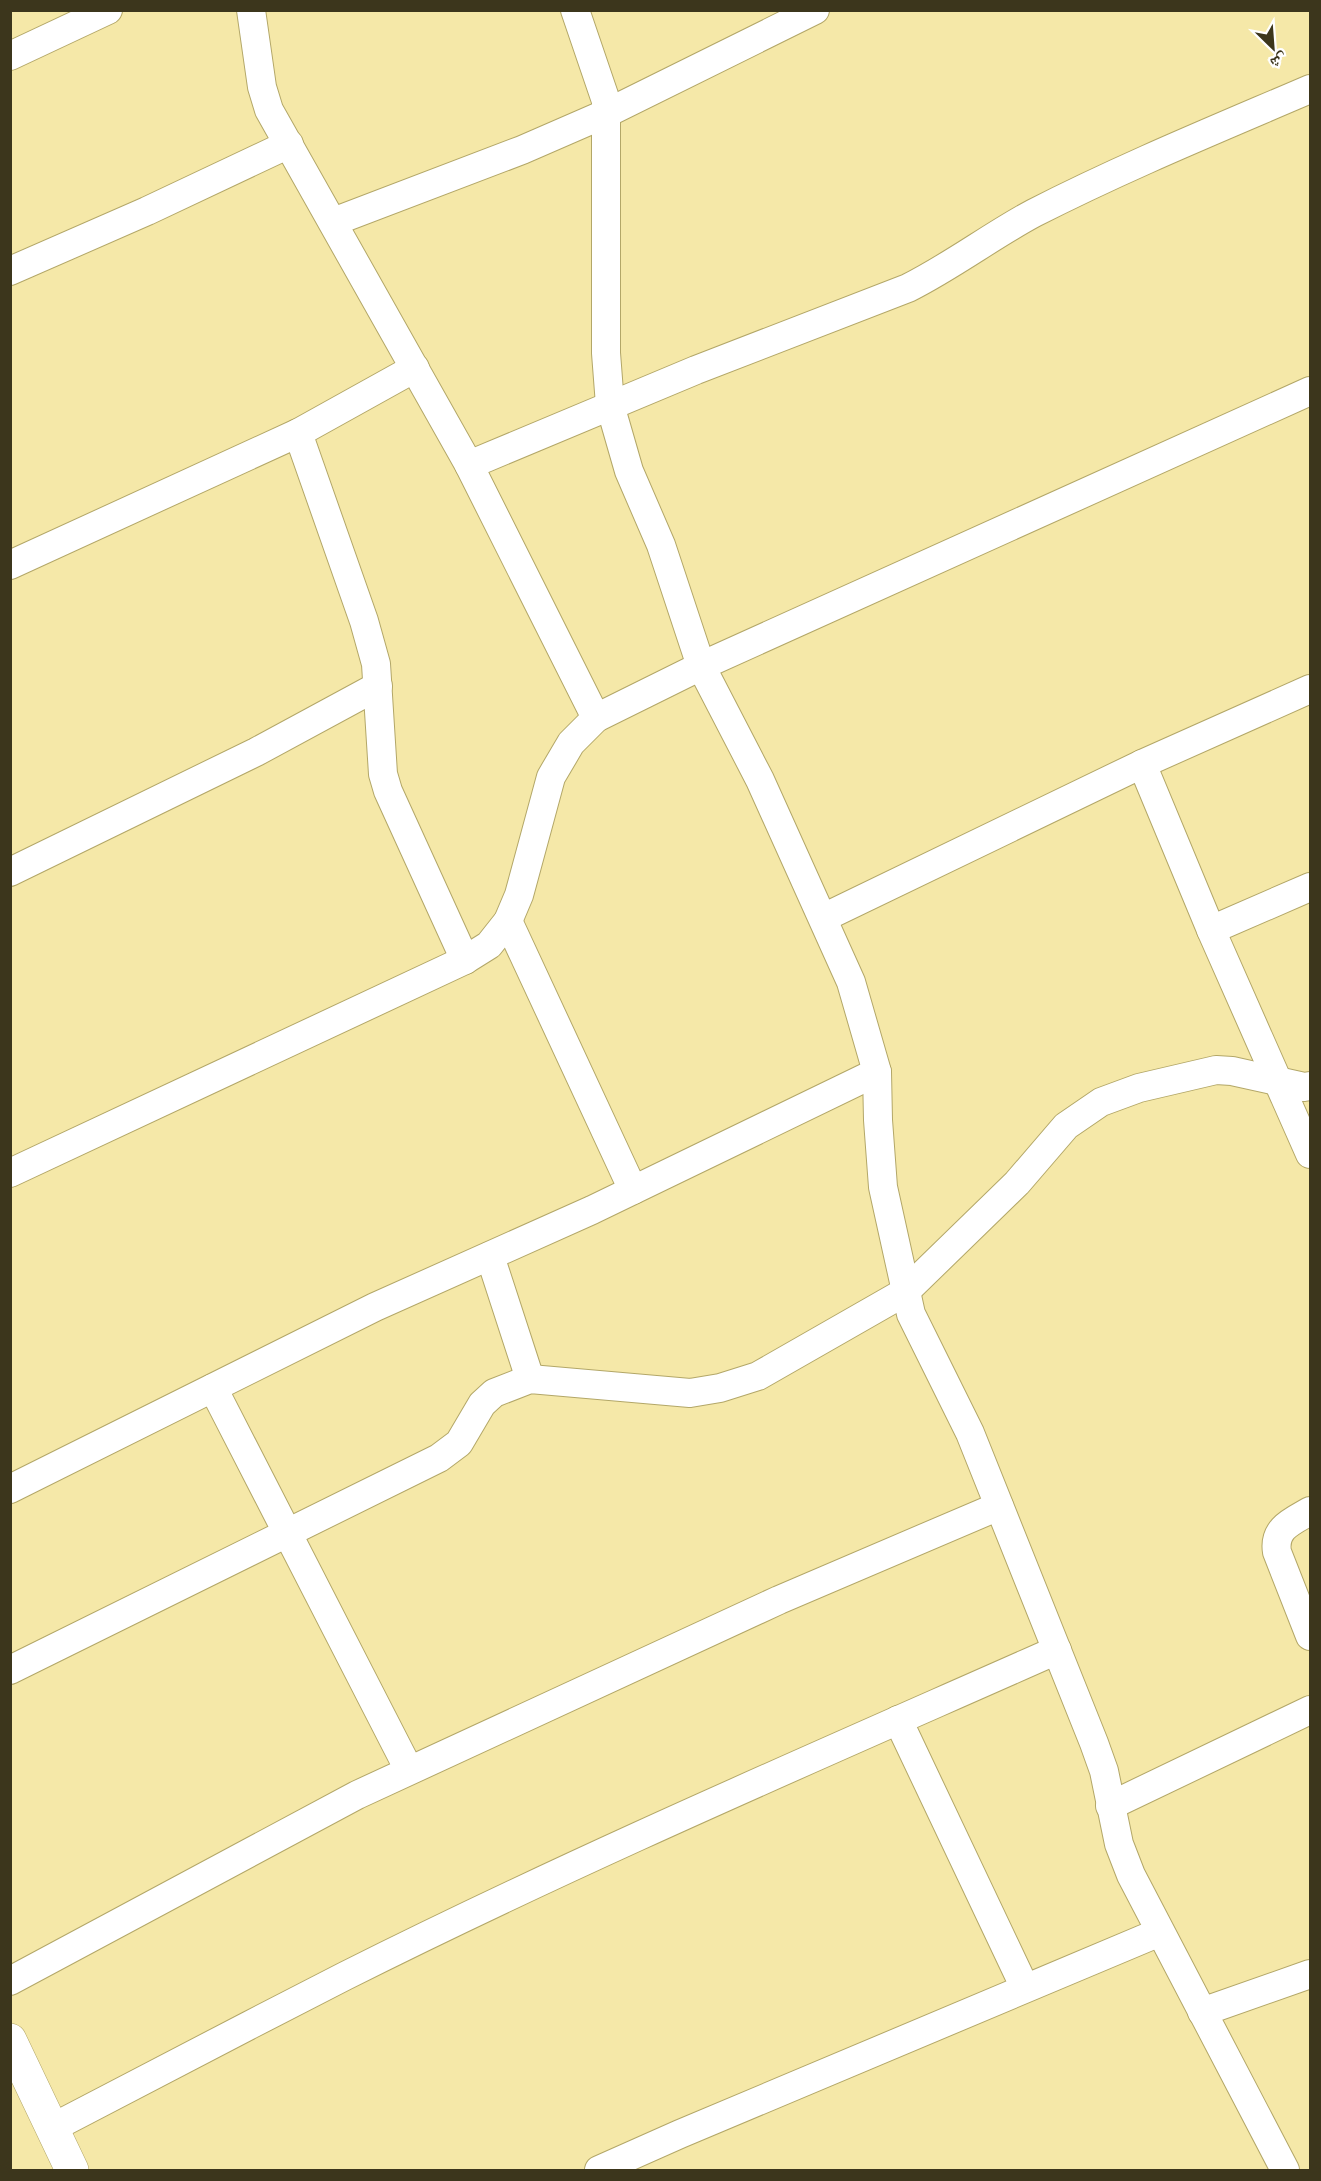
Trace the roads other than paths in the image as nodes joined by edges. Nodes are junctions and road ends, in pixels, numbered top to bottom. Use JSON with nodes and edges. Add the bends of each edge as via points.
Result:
{"nodes":[{"id":1,"x":108,"y":10,"type":"edge"},
{"id":2,"x":251,"y":10,"type":"edge"},
{"id":3,"x":575,"y":10,"type":"edge"},
{"id":4,"x":815,"y":10,"type":"edge"},
{"id":5,"x":10,"y":56,"type":"edge"},
{"id":6,"x":1311,"y":89,"type":"edge"},
{"id":7,"x":607,"y":113,"type":"junction"},
{"id":8,"x":289,"y":144,"type":"junction"},
{"id":9,"x":333,"y":222,"type":"junction"},
{"id":10,"x":10,"y":271,"type":"edge"},
{"id":11,"x":415,"y":368,"type":"junction"},
{"id":12,"x":1311,"y":391,"type":"edge"},
{"id":13,"x":610,"y":405,"type":"junction"},
{"id":14,"x":298,"y":433,"type":"junction"},
{"id":15,"x":469,"y":465,"type":"junction"},
{"id":16,"x":10,"y":565,"type":"edge"},
{"id":17,"x":701,"y":666,"type":"junction"},
{"id":18,"x":378,"y":686,"type":"junction"},
{"id":19,"x":1311,"y":689,"type":"edge"},
{"id":20,"x":596,"y":718,"type":"junction"},
{"id":21,"x":1142,"y":764,"type":"junction"},
{"id":22,"x":10,"y":872,"type":"edge"},
{"id":23,"x":1311,"y":887,"type":"edge"},
{"id":24,"x":823,"y":918,"type":"junction"},
{"id":25,"x":507,"y":921,"type":"junction"},
{"id":26,"x":1211,"y":930,"type":"junction"},
{"id":27,"x":465,"y":960,"type":"junction"},
{"id":28,"x":877,"y":1072,"type":"junction"},
{"id":29,"x":1280,"y":1082,"type":"junction"},
{"id":30,"x":1311,"y":1086,"type":"edge"},
{"id":31,"x":1311,"y":1154,"type":"edge"},
{"id":32,"x":10,"y":1173,"type":"edge"},
{"id":33,"x":633,"y":1190,"type":"junction"},
{"id":34,"x":490,"y":1256,"type":"junction"},
{"id":35,"x":905,"y":1292,"type":"junction"},
{"id":36,"x":530,"y":1380,"type":"junction"},
{"id":37,"x":213,"y":1388,"type":"junction"},
{"id":38,"x":10,"y":1489,"type":"edge"},
{"id":39,"x":999,"y":1506,"type":"junction"},
{"id":40,"x":1311,"y":1511,"type":"edge"},
{"id":41,"x":287,"y":1534,"type":"junction"},
{"id":42,"x":1311,"y":1636,"type":"edge"},
{"id":43,"x":1057,"y":1650,"type":"junction"},
{"id":44,"x":10,"y":1670,"type":"edge"},
{"id":45,"x":1311,"y":1710,"type":"edge"},
{"id":46,"x":898,"y":1720,"type":"junction"},
{"id":47,"x":409,"y":1770,"type":"junction"},
{"id":48,"x":1110,"y":1806,"type":"junction"},
{"id":49,"x":1161,"y":1932,"type":"junction"},
{"id":50,"x":1311,"y":1974,"type":"edge"},
{"id":51,"x":10,"y":1981,"type":"edge"},
{"id":52,"x":1025,"y":1989,"type":"junction"},
{"id":53,"x":1202,"y":2012,"type":"junction"},
{"id":54,"x":10,"y":2040,"type":"edge"},
{"id":55,"x":52,"y":2128,"type":"junction"},
{"id":56,"x":72,"y":2170,"type":"edge"},
{"id":57,"x":598,"y":2170,"type":"edge"},
{"id":58,"x":1285,"y":2170,"type":"edge"}],
"edges":[{"from":1,"to":5,"type":"street"},
{"from":2,"to":8,"type":"street","via":[[262,87],[269,110]]},
{"from":3,"to":7,"type":"street"},
{"from":4,"to":7,"type":"street"},
{"from":6,"to":13,"type":"street","via":[[1163,152],[1035,213],[908,288]]},
{"from":7,"to":9,"type":"street"},
{"from":7,"to":13,"type":"street","via":[[606,353]]},
{"from":8,"to":9,"type":"street"},
{"from":8,"to":10,"type":"street"},
{"from":9,"to":11,"type":"street"},
{"from":11,"to":14,"type":"street"},
{"from":11,"to":15,"type":"street"},
{"from":12,"to":17,"type":"street"},
{"from":13,"to":15,"type":"street"},
{"from":13,"to":17,"type":"street","via":[[629,471],[660,545]]},
{"from":14,"to":16,"type":"street"},
{"from":14,"to":18,"type":"street","via":[[364,621]]},
{"from":15,"to":20,"type":"street"},
{"from":17,"to":20,"type":"street"},
{"from":17,"to":24,"type":"street","via":[[760,780]]},
{"from":18,"to":22,"type":"street","via":[[256,752]]},
{"from":18,"to":27,"type":"street","via":[[383,774],[388,791]]},
{"from":19,"to":21,"type":"street"},
{"from":20,"to":25,"type":"street","via":[[571,743],[550,777],[519,896]]},
{"from":21,"to":24,"type":"street"},
{"from":21,"to":26,"type":"street"},
{"from":23,"to":26,"type":"street"},
{"from":24,"to":28,"type":"street","via":[[851,982]]},
{"from":25,"to":27,"type":"street","via":[[489,945]]},
{"from":25,"to":33,"type":"street"},
{"from":26,"to":29,"type":"street"},
{"from":27,"to":32,"type":"street"},
{"from":28,"to":33,"type":"street"},
{"from":28,"to":35,"type":"street","via":[[884,1187]]},
{"from":29,"to":30,"type":"street"},
{"from":29,"to":31,"type":"street"},
{"from":29,"to":35,"type":"street","via":[[1216,1070],[1139,1088],[1101,1102],[1066,1126],[1017,1183]]},
{"from":33,"to":34,"type":"street"},
{"from":34,"to":36,"type":"street"},
{"from":34,"to":37,"type":"street","via":[[375,1307]]},
{"from":35,"to":36,"type":"street","via":[[758,1376],[720,1388],[690,1393]]},
{"from":35,"to":39,"type":"street","via":[[910,1314],[970,1433]]},
{"from":36,"to":41,"type":"street","via":[[494,1393],[449,1452]]},
{"from":37,"to":38,"type":"street"},
{"from":37,"to":41,"type":"street"},
{"from":39,"to":43,"type":"street"},
{"from":39,"to":47,"type":"street","via":[[779,1600]]},
{"from":40,"to":42,"type":"street","via":[[1284,1526],[1275,1544]]},
{"from":41,"to":44,"type":"street"},
{"from":41,"to":47,"type":"street"},
{"from":43,"to":46,"type":"street"},
{"from":43,"to":48,"type":"street","via":[[1095,1743]]},
{"from":45,"to":48,"type":"street"},
{"from":46,"to":52,"type":"street"},
{"from":46,"to":55,"type":"street","via":[[455,1923]]},
{"from":47,"to":51,"type":"street"},
{"from":48,"to":49,"type":"street","via":[[1131,1875]]},
{"from":49,"to":52,"type":"street"},
{"from":49,"to":53,"type":"street"},
{"from":50,"to":53,"type":"street"},
{"from":52,"to":57,"type":"street"},
{"from":53,"to":58,"type":"street"},
{"from":54,"to":55,"type":"street"},
{"from":55,"to":56,"type":"street"}]}
